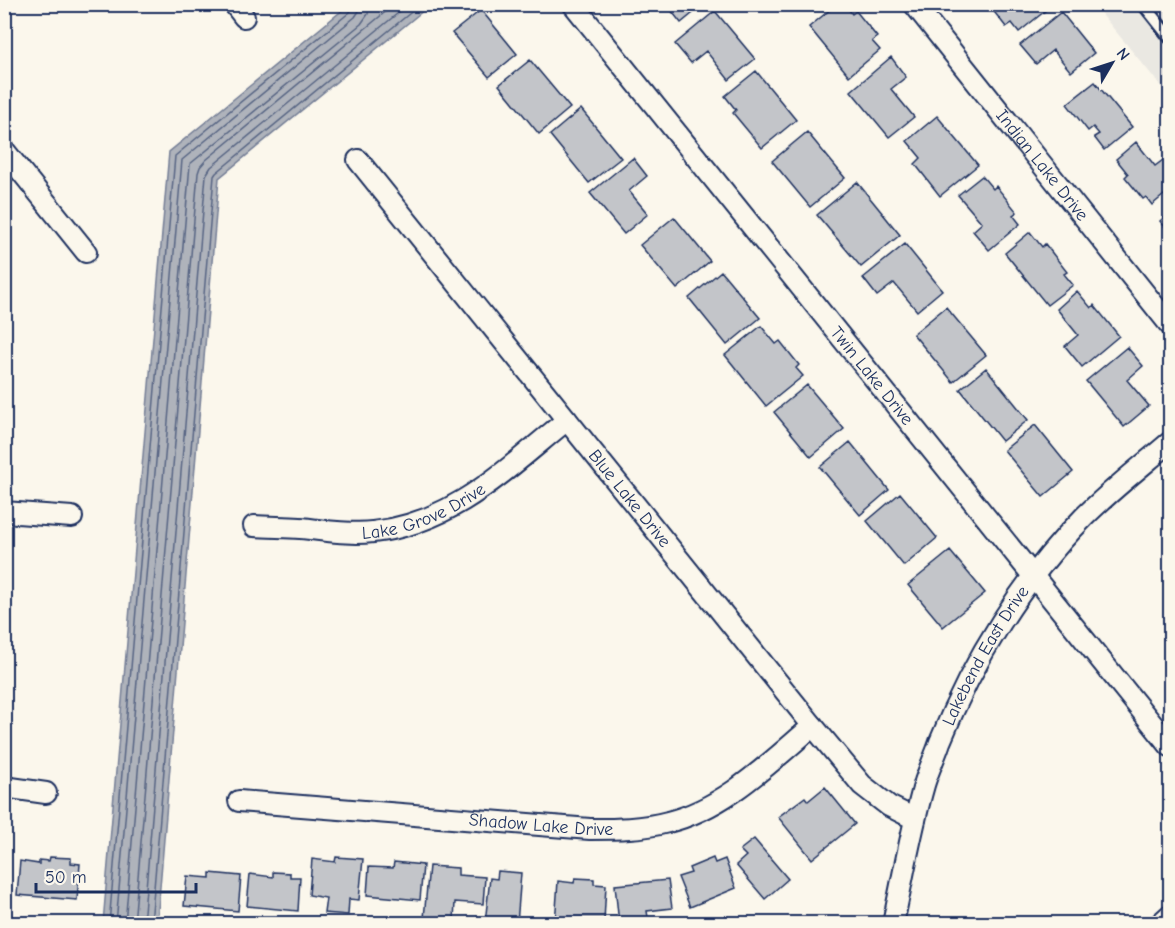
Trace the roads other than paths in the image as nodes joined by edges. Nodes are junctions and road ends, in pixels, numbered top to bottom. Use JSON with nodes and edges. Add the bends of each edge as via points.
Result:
{"nodes":[{"id":1,"x":573,"y":4,"type":"edge"},
{"id":2,"x":914,"y":4,"type":"edge"},
{"id":3,"x":1143,"y":4,"type":"edge"},
{"id":4,"x":1170,"y":38,"type":"edge"},
{"id":5,"x":4,"y":150,"type":"edge"},
{"id":6,"x":358,"y":160,"type":"dead end"},
{"id":7,"x":86,"y":252,"type":"dead end"},
{"id":8,"x":1170,"y":325,"type":"edge"},
{"id":9,"x":567,"y":420,"type":"junction"},
{"id":10,"x":1170,"y":442,"type":"edge"},
{"id":11,"x":4,"y":512,"type":"edge"},
{"id":12,"x":72,"y":517,"type":"dead end"},
{"id":13,"x":254,"y":526,"type":"dead end"},
{"id":14,"x":1034,"y":576,"type":"junction"},
{"id":15,"x":813,"y":726,"type":"junction"},
{"id":16,"x":1170,"y":746,"type":"edge"},
{"id":17,"x":4,"y":787,"type":"edge"},
{"id":18,"x":46,"y":793,"type":"dead end"},
{"id":19,"x":239,"y":801,"type":"dead end"},
{"id":20,"x":915,"y":819,"type":"junction"},
{"id":21,"x":1170,"y":915,"type":"edge"},
{"id":22,"x":893,"y":924,"type":"edge"},
{"id":23,"x":1160,"y":924,"type":"edge"}],
"edges":[{"from":1,"to":14,"type":"street","name":"Twin Lake Drive"},
{"from":2,"to":8,"type":"street","name":"Indian Lake Drive"},
{"from":3,"to":4,"type":"lane"},
{"from":5,"to":7,"type":"street"},
{"from":6,"to":9,"type":"street","name":"Blue Lake Drive"},
{"from":9,"to":13,"type":"street","name":"Lake Grove Drive","via":[[481,490],[418,522],[349,533]]},
{"from":9,"to":15,"type":"street","name":"Blue Lake Drive"},
{"from":10,"to":14,"type":"street","name":"Lakebend East Drive","via":[[1085,516]]},
{"from":11,"to":12,"type":"street"},
{"from":14,"to":16,"type":"street","name":"Twin Lake Drive"},
{"from":14,"to":20,"type":"street","name":"Lakebend East Drive","via":[[986,648],[952,711],[924,783]]},
{"from":15,"to":19,"type":"street","name":"Shadow Lake Drive","via":[[743,784],[707,807],[667,823],[624,829]]},
{"from":15,"to":20,"type":"street","name":"Blue Lake Drive","via":[[862,785],[889,806]]},
{"from":17,"to":18,"type":"street"},
{"from":20,"to":22,"type":"street","name":"Lakebend East Drive"},
{"from":21,"to":23,"type":"street"}]}
